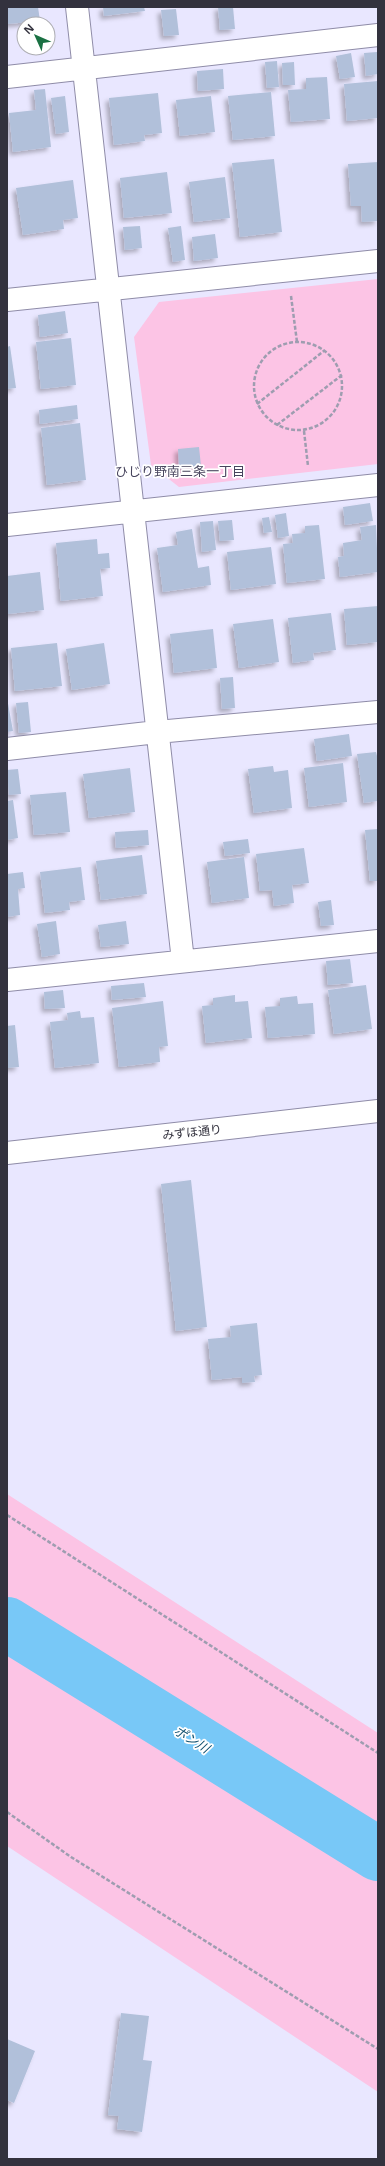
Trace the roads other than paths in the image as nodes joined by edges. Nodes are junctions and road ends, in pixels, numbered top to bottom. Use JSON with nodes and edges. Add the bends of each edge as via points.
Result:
{"nodes":[{"id":1,"x":77,"y":7,"type":"edge"},
{"id":2,"x":378,"y":35,"type":"edge"},
{"id":3,"x":84,"y":69,"type":"junction"},
{"id":4,"x":7,"y":77,"type":"edge"},
{"id":5,"x":378,"y":261,"type":"edge"},
{"id":6,"x":108,"y":289,"type":"junction"},
{"id":7,"x":7,"y":300,"type":"edge"},
{"id":8,"x":378,"y":485,"type":"edge"},
{"id":9,"x":135,"y":511,"type":"junction"},
{"id":10,"x":7,"y":525,"type":"edge"},
{"id":11,"x":378,"y":712,"type":"edge"},
{"id":12,"x":157,"y":732,"type":"junction"},
{"id":13,"x":7,"y":749,"type":"edge"},
{"id":14,"x":378,"y":941,"type":"edge"},
{"id":15,"x":183,"y":962,"type":"junction"},
{"id":16,"x":7,"y":980,"type":"edge"},
{"id":17,"x":378,"y":1111,"type":"edge"},
{"id":18,"x":7,"y":1153,"type":"edge"}],
"edges":[{"from":1,"to":3,"type":"street"},
{"from":2,"to":3,"type":"street"},
{"from":3,"to":4,"type":"street"},
{"from":3,"to":6,"type":"street"},
{"from":5,"to":6,"type":"street"},
{"from":6,"to":7,"type":"street"},
{"from":6,"to":9,"type":"street"},
{"from":8,"to":9,"type":"street"},
{"from":9,"to":10,"type":"street"},
{"from":9,"to":12,"type":"street"},
{"from":11,"to":12,"type":"street"},
{"from":12,"to":13,"type":"street"},
{"from":12,"to":15,"type":"street"},
{"from":14,"to":15,"type":"street"},
{"from":15,"to":16,"type":"street"},
{"from":17,"to":18,"type":"street","name":"みずほ通り"}]}
